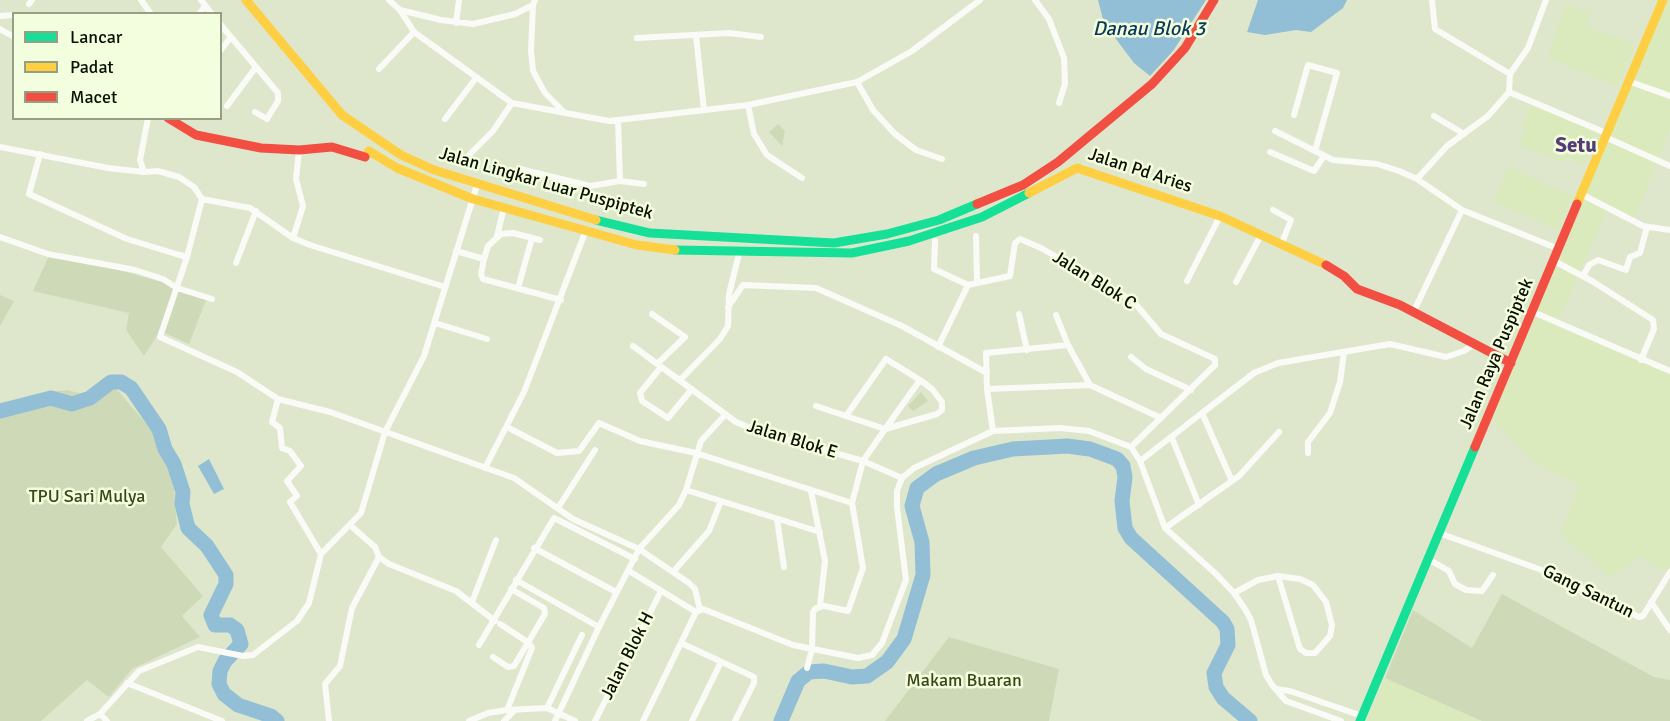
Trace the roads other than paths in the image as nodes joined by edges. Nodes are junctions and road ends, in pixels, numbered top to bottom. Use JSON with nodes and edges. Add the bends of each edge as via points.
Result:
{"nodes":[{"id":1,"x":246,"y":0,"type":"edge"},
{"id":2,"x":389,"y":0,"type":"edge"},
{"id":3,"x":459,"y":0,"type":"edge"},
{"id":4,"x":980,"y":0,"type":"edge"},
{"id":5,"x":1035,"y":0,"type":"edge"},
{"id":6,"x":1214,"y":0,"type":"edge"},
{"id":7,"x":1432,"y":0,"type":"edge"},
{"id":8,"x":1546,"y":0,"type":"edge"},
{"id":9,"x":534,"y":3,"type":"edge"},
{"id":10,"x":1665,"y":3,"type":"edge"},
{"id":11,"x":400,"y":10,"type":"junction"},
{"id":12,"x":456,"y":23,"type":"junction"},
{"id":13,"x":222,"y":26,"type":"edge"},
{"id":14,"x":414,"y":32,"type":"junction"},
{"id":15,"x":696,"y":36,"type":"junction"},
{"id":16,"x":231,"y":37,"type":"junction"},
{"id":17,"x":761,"y":37,"type":"dead end"},
{"id":18,"x":637,"y":38,"type":"dead end"},
{"id":19,"x":222,"y":48,"type":"edge"},
{"id":20,"x":256,"y":67,"type":"junction"},
{"id":21,"x":379,"y":69,"type":"dead end"},
{"id":22,"x":1510,"y":74,"type":"junction"},
{"id":23,"x":476,"y":78,"type":"junction"},
{"id":24,"x":1628,"y":81,"type":"junction"},
{"id":25,"x":857,"y":82,"type":"junction"},
{"id":26,"x":1509,"y":92,"type":"junction"},
{"id":27,"x":1670,"y":96,"type":"edge"},
{"id":28,"x":512,"y":103,"type":"junction"},
{"id":29,"x":1059,"y":103,"type":"dead end"},
{"id":30,"x":748,"y":105,"type":"junction"},
{"id":31,"x":228,"y":106,"type":"dead end"},
{"id":32,"x":704,"y":110,"type":"junction"},
{"id":33,"x":564,"y":111,"type":"junction"},
{"id":34,"x":255,"y":112,"type":"dead end"},
{"id":35,"x":1294,"y":116,"type":"dead end"},
{"id":36,"x":1434,"y":116,"type":"dead end"},
{"id":37,"x":444,"y":119,"type":"dead end"},
{"id":38,"x":148,"y":120,"type":"edge"},
{"id":39,"x":171,"y":120,"type":"edge"},
{"id":40,"x":618,"y":120,"type":"junction"},
{"id":41,"x":1275,"y":131,"type":"dead end"},
{"id":42,"x":1464,"y":134,"type":"junction"},
{"id":43,"x":1605,"y":135,"type":"junction"},
{"id":44,"x":0,"y":147,"type":"edge"},
{"id":45,"x":299,"y":150,"type":"junction"},
{"id":46,"x":1315,"y":151,"type":"junction"},
{"id":47,"x":1270,"y":152,"type":"dead end"},
{"id":48,"x":40,"y":154,"type":"junction"},
{"id":49,"x":1324,"y":156,"type":"junction"},
{"id":50,"x":942,"y":159,"type":"dead end"},
{"id":51,"x":463,"y":161,"type":"dead end"},
{"id":52,"x":1670,"y":166,"type":"edge"},
{"id":53,"x":520,"y":169,"type":"dead end"},
{"id":54,"x":144,"y":172,"type":"junction"},
{"id":55,"x":802,"y":178,"type":"dead end"},
{"id":56,"x":1417,"y":179,"type":"junction"},
{"id":57,"x":620,"y":181,"type":"junction"},
{"id":58,"x":645,"y":184,"type":"dead end"},
{"id":59,"x":477,"y":185,"type":"junction"},
{"id":60,"x":1581,"y":194,"type":"junction"},
{"id":61,"x":202,"y":199,"type":"junction"},
{"id":62,"x":473,"y":199,"type":"junction"},
{"id":63,"x":504,"y":208,"type":"junction"},
{"id":64,"x":1273,"y":210,"type":"dead end"},
{"id":65,"x":1462,"y":210,"type":"junction"},
{"id":66,"x":256,"y":211,"type":"junction"},
{"id":67,"x":1220,"y":216,"type":"junction"},
{"id":68,"x":1647,"y":227,"type":"junction"},
{"id":69,"x":586,"y":230,"type":"junction"},
{"id":70,"x":1670,"y":230,"type":"edge"},
{"id":71,"x":1261,"y":235,"type":"junction"},
{"id":72,"x":497,"y":236,"type":"junction"},
{"id":73,"x":976,"y":236,"type":"dead end"},
{"id":74,"x":0,"y":237,"type":"edge"},
{"id":75,"x":292,"y":238,"type":"junction"},
{"id":76,"x":532,"y":238,"type":"junction"},
{"id":77,"x":540,"y":240,"type":"dead end"},
{"id":78,"x":935,"y":241,"type":"dead end"},
{"id":79,"x":1281,"y":244,"type":"junction"},
{"id":80,"x":1559,"y":249,"type":"junction"},
{"id":81,"x":740,"y":250,"type":"junction"},
{"id":82,"x":456,"y":251,"type":"junction"},
{"id":83,"x":187,"y":257,"type":"junction"},
{"id":84,"x":484,"y":260,"type":"junction"},
{"id":85,"x":1554,"y":261,"type":"junction"},
{"id":86,"x":236,"y":263,"type":"dead end"},
{"id":87,"x":1583,"y":276,"type":"junction"},
{"id":88,"x":1187,"y":281,"type":"dead end"},
{"id":89,"x":977,"y":282,"type":"junction"},
{"id":90,"x":1236,"y":282,"type":"dead end"},
{"id":91,"x":968,"y":285,"type":"junction"},
{"id":92,"x":446,"y":287,"type":"junction"},
{"id":93,"x":177,"y":288,"type":"junction"},
{"id":94,"x":518,"y":288,"type":"junction"},
{"id":95,"x":212,"y":299,"type":"dead end"},
{"id":96,"x":561,"y":300,"type":"junction"},
{"id":97,"x":728,"y":307,"type":"junction"},
{"id":98,"x":1533,"y":312,"type":"junction"},
{"id":99,"x":1413,"y":313,"type":"junction"},
{"id":100,"x":652,"y":314,"type":"dead end"},
{"id":101,"x":1019,"y":314,"type":"dead end"},
{"id":102,"x":1056,"y":315,"type":"dead end"},
{"id":103,"x":435,"y":323,"type":"junction"},
{"id":104,"x":488,"y":339,"type":"dead end"},
{"id":105,"x":1474,"y":344,"type":"junction"},
{"id":106,"x":1068,"y":345,"type":"junction"},
{"id":107,"x":633,"y":346,"type":"dead end"},
{"id":108,"x":938,"y":347,"type":"junction"},
{"id":109,"x":1027,"y":351,"type":"junction"},
{"id":110,"x":1344,"y":353,"type":"junction"},
{"id":111,"x":1131,"y":357,"type":"dead end"},
{"id":112,"x":1641,"y":360,"type":"junction"},
{"id":113,"x":1511,"y":363,"type":"junction"},
{"id":114,"x":659,"y":365,"type":"junction"},
{"id":115,"x":1670,"y":371,"type":"edge"},
{"id":116,"x":987,"y":373,"type":"junction"},
{"id":117,"x":680,"y":380,"type":"junction"},
{"id":118,"x":920,"y":380,"type":"junction"},
{"id":119,"x":1090,"y":385,"type":"junction"},
{"id":120,"x":692,"y":389,"type":"junction"},
{"id":121,"x":987,"y":389,"type":"junction"},
{"id":122,"x":1191,"y":390,"type":"junction"},
{"id":123,"x":278,"y":399,"type":"junction"},
{"id":124,"x":816,"y":406,"type":"dead end"},
{"id":125,"x":1202,"y":413,"type":"junction"},
{"id":126,"x":725,"y":415,"type":"junction"},
{"id":127,"x":846,"y":416,"type":"junction"},
{"id":128,"x":1161,"y":418,"type":"junction"},
{"id":129,"x":507,"y":428,"type":"junction"},
{"id":130,"x":885,"y":429,"type":"junction"},
{"id":131,"x":993,"y":431,"type":"junction"},
{"id":132,"x":385,"y":432,"type":"junction"},
{"id":133,"x":1279,"y":432,"type":"dead end"},
{"id":134,"x":1172,"y":438,"type":"junction"},
{"id":135,"x":1131,"y":447,"type":"junction"},
{"id":136,"x":596,"y":450,"type":"dead end"},
{"id":137,"x":696,"y":453,"type":"junction"},
{"id":138,"x":1308,"y":453,"type":"dead end"},
{"id":139,"x":863,"y":461,"type":"junction"},
{"id":140,"x":1140,"y":461,"type":"junction"},
{"id":141,"x":485,"y":468,"type":"junction"},
{"id":142,"x":902,"y":478,"type":"junction"},
{"id":143,"x":1232,"y":481,"type":"junction"},
{"id":144,"x":686,"y":490,"type":"junction"},
{"id":145,"x":811,"y":491,"type":"junction"},
{"id":146,"x":721,"y":501,"type":"junction"},
{"id":147,"x":852,"y":503,"type":"junction"},
{"id":148,"x":1199,"y":505,"type":"junction"},
{"id":149,"x":558,"y":508,"type":"junction"},
{"id":150,"x":777,"y":519,"type":"junction"},
{"id":151,"x":351,"y":526,"type":"junction"},
{"id":152,"x":1165,"y":528,"type":"junction"},
{"id":153,"x":819,"y":532,"type":"junction"},
{"id":154,"x":1439,"y":532,"type":"junction"},
{"id":155,"x":496,"y":540,"type":"dead end"},
{"id":156,"x":534,"y":548,"type":"junction"},
{"id":157,"x":639,"y":549,"type":"junction"},
{"id":158,"x":321,"y":554,"type":"junction"},
{"id":159,"x":379,"y":557,"type":"junction"},
{"id":160,"x":635,"y":559,"type":"junction"},
{"id":161,"x":1428,"y":559,"type":"junction"},
{"id":162,"x":784,"y":567,"type":"dead end"},
{"id":163,"x":629,"y":571,"type":"junction"},
{"id":164,"x":673,"y":572,"type":"junction"},
{"id":165,"x":1670,"y":572,"type":"edge"},
{"id":166,"x":1493,"y":575,"type":"dead end"},
{"id":167,"x":1278,"y":576,"type":"junction"},
{"id":168,"x":516,"y":580,"type":"junction"},
{"id":169,"x":512,"y":589,"type":"junction"},
{"id":170,"x":661,"y":591,"type":"junction"},
{"id":171,"x":616,"y":592,"type":"junction"},
{"id":172,"x":1234,"y":593,"type":"junction"},
{"id":173,"x":472,"y":602,"type":"junction"},
{"id":174,"x":1651,"y":602,"type":"junction"},
{"id":175,"x":822,"y":607,"type":"junction"},
{"id":176,"x":698,"y":611,"type":"junction"},
{"id":177,"x":498,"y":623,"type":"junction"},
{"id":178,"x":599,"y":627,"type":"junction"},
{"id":179,"x":1670,"y":630,"type":"edge"},
{"id":180,"x":582,"y":635,"type":"dead end"},
{"id":181,"x":529,"y":643,"type":"junction"},
{"id":182,"x":681,"y":643,"type":"junction"},
{"id":183,"x":478,"y":645,"type":"dead end"},
{"id":184,"x":812,"y":649,"type":"junction"},
{"id":185,"x":493,"y":657,"type":"dead end"},
{"id":186,"x":721,"y":662,"type":"junction"},
{"id":187,"x":807,"y":668,"type":"dead end"},
{"id":188,"x":127,"y":683,"type":"junction"},
{"id":189,"x":1275,"y":689,"type":"junction"},
{"id":190,"x":547,"y":708,"type":"junction"},
{"id":191,"x":507,"y":710,"type":"junction"},
{"id":192,"x":515,"y":710,"type":"junction"},
{"id":193,"x":558,"y":713,"type":"junction"},
{"id":194,"x":100,"y":714,"type":"junction"},
{"id":195,"x":1361,"y":719,"type":"edge"},
{"id":196,"x":555,"y":720,"type":"edge"},
{"id":197,"x":87,"y":721,"type":"edge"},
{"id":198,"x":107,"y":721,"type":"edge"},
{"id":199,"x":222,"y":721,"type":"edge"},
{"id":200,"x":329,"y":721,"type":"edge"},
{"id":201,"x":469,"y":721,"type":"edge"},
{"id":202,"x":504,"y":721,"type":"edge"},
{"id":203,"x":575,"y":721,"type":"edge"},
{"id":204,"x":595,"y":721,"type":"edge"},
{"id":205,"x":643,"y":721,"type":"edge"},
{"id":206,"x":692,"y":721,"type":"edge"},
{"id":207,"x":735,"y":721,"type":"edge"},
{"id":208,"x":1341,"y":721,"type":"edge"}],
"edges":[{"from":1,"to":59,"type":"main road","name":"Jalan Lingkar Luar Puspiptek","via":[[342,114],[401,154]]},
{"from":2,"to":11,"type":"street"},
{"from":3,"to":12,"type":"street"},
{"from":4,"to":25,"type":"street","via":[[912,51]]},
{"from":5,"to":29,"type":"street","via":[[1049,19],[1064,58],[1065,84]]},
{"from":6,"to":59,"type":"main road","name":"Jalan Lingkar Luar Puspiptek","via":[[1173,63],[1058,162],[985,203],[886,234],[812,243],[650,233]]},
{"from":7,"to":22,"type":"street","via":[[1435,29]]},
{"from":8,"to":22,"type":"street","via":[[1524,56]]},
{"from":9,"to":12,"type":"street","via":[[504,18]]},
{"from":9,"to":33,"type":"street","via":[[533,71],[545,93]]},
{"from":10,"to":24,"type":"main road","name":"Jalan Raya Puspiptek"},
{"from":11,"to":12,"type":"street"},
{"from":11,"to":14,"type":"street"},
{"from":13,"to":16,"type":"street"},
{"from":14,"to":21,"type":"street"},
{"from":14,"to":23,"type":"street"},
{"from":15,"to":17,"type":"street","via":[[729,33]]},
{"from":15,"to":18,"type":"street"},
{"from":15,"to":32,"type":"street"},
{"from":16,"to":19,"type":"street"},
{"from":16,"to":20,"type":"street"},
{"from":20,"to":31,"type":"street"},
{"from":20,"to":34,"type":"street","via":[[279,97],[267,119]]},
{"from":22,"to":26,"type":"street"},
{"from":23,"to":28,"type":"street"},
{"from":23,"to":37,"type":"street"},
{"from":24,"to":27,"type":"street"},
{"from":24,"to":43,"type":"main road","name":"Jalan Raya Puspiptek"},
{"from":25,"to":30,"type":"street"},
{"from":25,"to":50,"type":"street","via":[[869,105],[895,134],[916,150]]},
{"from":26,"to":42,"type":"street","via":[[1488,116]]},
{"from":26,"to":43,"type":"street"},
{"from":28,"to":33,"type":"street"},
{"from":28,"to":51,"type":"street","via":[[493,131]]},
{"from":30,"to":32,"type":"street"},
{"from":30,"to":55,"type":"street","via":[[754,134],[767,155]]},
{"from":32,"to":40,"type":"street"},
{"from":33,"to":40,"type":"street","via":[[598,120]]},
{"from":35,"to":46,"type":"street","via":[[1308,65],[1337,73]]},
{"from":36,"to":42,"type":"street"},
{"from":38,"to":54,"type":"street","via":[[140,160]]},
{"from":39,"to":45,"type":"main road","via":[[196,135],[261,148]]},
{"from":40,"to":57,"type":"street"},
{"from":41,"to":46,"type":"street"},
{"from":42,"to":56,"type":"street","via":[[1447,146]]},
{"from":43,"to":52,"type":"street"},
{"from":43,"to":60,"type":"main road","name":"Jalan Raya Puspiptek"},
{"from":44,"to":48,"type":"street"},
{"from":45,"to":62,"type":"main road","name":"Jalan Pd Aries","via":[[332,147],[364,158],[369,151],[397,168]]},
{"from":45,"to":75,"type":"street","via":[[296,179],[303,206]]},
{"from":46,"to":49,"type":"street"},
{"from":47,"to":49,"type":"street","via":[[1314,171]]},
{"from":48,"to":54,"type":"street"},
{"from":48,"to":83,"type":"street","via":[[29,194],[138,243]]},
{"from":49,"to":56,"type":"street","via":[[1377,164]]},
{"from":53,"to":57,"type":"street","via":[[590,186]]},
{"from":54,"to":61,"type":"street","via":[[179,177],[194,187]]},
{"from":56,"to":65,"type":"street"},
{"from":57,"to":58,"type":"street"},
{"from":59,"to":62,"type":"street"},
{"from":60,"to":68,"type":"street"},
{"from":60,"to":80,"type":"main road","name":"Jalan Raya Puspiptek"},
{"from":61,"to":66,"type":"street"},
{"from":61,"to":83,"type":"street"},
{"from":62,"to":63,"type":"main road","name":"Jalan Pd Aries"},
{"from":62,"to":82,"type":"street"},
{"from":63,"to":69,"type":"main road","name":"Jalan Pd Aries"},
{"from":63,"to":72,"type":"street"},
{"from":64,"to":79,"type":"street","via":[[1291,220]]},
{"from":65,"to":80,"type":"street"},
{"from":65,"to":99,"type":"street"},
{"from":66,"to":75,"type":"street"},
{"from":66,"to":86,"type":"street"},
{"from":67,"to":71,"type":"main road","name":"Jalan Pd Aries"},
{"from":67,"to":81,"type":"main road","name":"Jalan Pd Aries","via":[[1074,168],[999,209],[909,241],[852,253]]},
{"from":67,"to":88,"type":"street"},
{"from":68,"to":70,"type":"street"},
{"from":68,"to":87,"type":"street","via":[[1640,253],[1630,257],[1626,270],[1598,260]]},
{"from":69,"to":81,"type":"main road","name":"Jalan Pd Aries","via":[[666,250]]},
{"from":69,"to":96,"type":"street"},
{"from":71,"to":79,"type":"main road","name":"Jalan Pd Aries"},
{"from":71,"to":90,"type":"street"},
{"from":72,"to":76,"type":"street","via":[[513,233]]},
{"from":72,"to":84,"type":"street","via":[[488,246]]},
{"from":73,"to":89,"type":"street"},
{"from":74,"to":93,"type":"street","via":[[48,254],[135,270]]},
{"from":75,"to":92,"type":"street"},
{"from":76,"to":77,"type":"street"},
{"from":76,"to":94,"type":"street"},
{"from":78,"to":91,"type":"street","via":[[934,269]]},
{"from":79,"to":99,"type":"main road","name":"Jalan Pd Aries","via":[[1337,271],[1357,289]]},
{"from":80,"to":85,"type":"main road","name":"Jalan Raya Puspiptek"},
{"from":81,"to":97,"type":"street"},
{"from":82,"to":84,"type":"street"},
{"from":82,"to":92,"type":"street"},
{"from":83,"to":93,"type":"street"},
{"from":84,"to":94,"type":"street","via":[[483,279]]},
{"from":85,"to":87,"type":"street"},
{"from":85,"to":98,"type":"main road","name":"Jalan Raya Puspiptek"},
{"from":87,"to":112,"type":"street","via":[[1654,321]]},
{"from":89,"to":91,"type":"street"},
{"from":89,"to":122,"type":"street","name":"Jalan Blok C","via":[[1010,276],[1015,243],[1020,239],[1041,248],[1133,301],[1161,334],[1213,357],[1215,365]]},
{"from":91,"to":108,"type":"street"},
{"from":92,"to":103,"type":"street"},
{"from":93,"to":95,"type":"street"},
{"from":93,"to":123,"type":"street","via":[[160,337],[237,372]]},
{"from":94,"to":96,"type":"street"},
{"from":96,"to":129,"type":"street"},
{"from":97,"to":108,"type":"street","via":[[743,285],[808,287],[868,309]]},
{"from":97,"to":117,"type":"street","via":[[729,322],[723,334]]},
{"from":98,"to":112,"type":"street"},
{"from":98,"to":113,"type":"main road","name":"Jalan Raya Puspiptek"},
{"from":99,"to":105,"type":"main road","name":"Jalan Pd Aries"},
{"from":100,"to":114,"type":"street","via":[[685,337]]},
{"from":101,"to":109,"type":"street"},
{"from":102,"to":106,"type":"street"},
{"from":103,"to":104,"type":"street"},
{"from":103,"to":132,"type":"street","via":[[419,368]]},
{"from":105,"to":110,"type":"street","via":[[1446,357],[1390,344]]},
{"from":105,"to":113,"type":"main road","name":"Jalan Pd Aries"},
{"from":106,"to":109,"type":"street"},
{"from":106,"to":119,"type":"street"},
{"from":107,"to":114,"type":"street","name":"Jalan Blok E"},
{"from":108,"to":116,"type":"street"},
{"from":109,"to":116,"type":"street","via":[[986,353]]},
{"from":110,"to":125,"type":"street","via":[[1269,365]]},
{"from":110,"to":138,"type":"street","via":[[1330,413],[1308,442]]},
{"from":111,"to":122,"type":"street","via":[[1146,369]]},
{"from":112,"to":115,"type":"street"},
{"from":113,"to":154,"type":"main road","name":"Jalan Raya Puspiptek"},
{"from":114,"to":117,"type":"street","name":"Jalan Blok E"},
{"from":114,"to":120,"type":"street","via":[[640,393],[642,401],[668,418]]},
{"from":116,"to":121,"type":"street"},
{"from":117,"to":120,"type":"street","name":"Jalan Blok E"},
{"from":118,"to":127,"type":"street","via":[[886,359]]},
{"from":118,"to":130,"type":"street"},
{"from":118,"to":130,"type":"street","via":[[941,399],[942,410]]},
{"from":119,"to":121,"type":"street"},
{"from":119,"to":128,"type":"street"},
{"from":120,"to":126,"type":"street","name":"Jalan Blok E"},
{"from":121,"to":131,"type":"street"},
{"from":122,"to":128,"type":"street","name":"Jalan Blok C"},
{"from":123,"to":132,"type":"street"},
{"from":123,"to":158,"type":"street","via":[[272,422],[280,428],[282,448],[290,451],[301,466],[287,481],[297,496],[290,502]]},
{"from":124,"to":127,"type":"street"},
{"from":125,"to":134,"type":"street"},
{"from":125,"to":143,"type":"street"},
{"from":126,"to":137,"type":"street","via":[[700,441]]},
{"from":126,"to":139,"type":"street","name":"Jalan Blok E","via":[[757,431]]},
{"from":127,"to":130,"type":"street"},
{"from":128,"to":135,"type":"street","name":"Jalan Blok C"},
{"from":129,"to":137,"type":"street","via":[[556,453],[579,451],[599,423],[640,441]]},
{"from":129,"to":141,"type":"street"},
{"from":130,"to":139,"type":"street"},
{"from":131,"to":135,"type":"street","via":[[1080,429]]},
{"from":131,"to":142,"type":"street","via":[[914,468]]},
{"from":132,"to":141,"type":"street"},
{"from":132,"to":151,"type":"street","via":[[361,513]]},
{"from":133,"to":143,"type":"street"},
{"from":134,"to":140,"type":"street"},
{"from":134,"to":148,"type":"street"},
{"from":135,"to":140,"type":"street"},
{"from":136,"to":149,"type":"street"},
{"from":137,"to":144,"type":"street"},
{"from":137,"to":145,"type":"street"},
{"from":139,"to":142,"type":"street","name":"Jalan Blok E"},
{"from":139,"to":147,"type":"street"},
{"from":140,"to":152,"type":"street"},
{"from":141,"to":149,"type":"street","via":[[514,478]]},
{"from":142,"to":184,"type":"street","name":"Jalan Blok H","via":[[897,507],[906,580],[880,646],[863,658]]},
{"from":143,"to":148,"type":"street"},
{"from":144,"to":146,"type":"street"},
{"from":144,"to":157,"type":"street","via":[[675,510]]},
{"from":145,"to":147,"type":"street"},
{"from":145,"to":153,"type":"street"},
{"from":146,"to":150,"type":"street"},
{"from":146,"to":164,"type":"street","via":[[709,531]]},
{"from":147,"to":175,"type":"street","via":[[863,568],[850,609]]},
{"from":148,"to":152,"type":"street"},
{"from":149,"to":157,"type":"street","via":[[573,519]]},
{"from":150,"to":153,"type":"street"},
{"from":150,"to":162,"type":"street"},
{"from":151,"to":158,"type":"street"},
{"from":151,"to":159,"type":"street","via":[[375,547]]},
{"from":152,"to":172,"type":"street"},
{"from":153,"to":175,"type":"street","via":[[825,561],[819,603]]},
{"from":154,"to":161,"type":"main road","name":"Jalan Raya Puspiptek"},
{"from":154,"to":174,"type":"street","name":"Gang Santun","via":[[1517,560],[1637,616],[1643,616]]},
{"from":155,"to":173,"type":"street"},
{"from":156,"to":160,"type":"street","via":[[556,518]]},
{"from":156,"to":168,"type":"street"},
{"from":156,"to":171,"type":"street"},
{"from":157,"to":160,"type":"street"},
{"from":157,"to":164,"type":"street"},
{"from":158,"to":188,"type":"street","via":[[309,603],[297,621],[253,655],[198,647],[139,671]]},
{"from":159,"to":173,"type":"street"},
{"from":159,"to":200,"type":"street","via":[[352,608],[340,666],[325,684]]},
{"from":160,"to":163,"type":"street"},
{"from":161,"to":166,"type":"street","via":[[1449,572],[1455,584],[1466,590],[1482,591]]},
{"from":161,"to":195,"type":"main road","name":"Jalan Raya Puspiptek"},
{"from":163,"to":170,"type":"street","name":"Jalan Blok H"},
{"from":163,"to":171,"type":"street"},
{"from":164,"to":176,"type":"street","via":[[695,589]]},
{"from":165,"to":174,"type":"street","name":"Gang Santun"},
{"from":167,"to":167,"type":"street","via":[[1300,649],[1315,653],[1332,631],[1326,602],[1309,583]]},
{"from":167,"to":172,"type":"street","via":[[1258,580]]},
{"from":168,"to":169,"type":"street"},
{"from":168,"to":178,"type":"street"},
{"from":169,"to":177,"type":"street"},
{"from":169,"to":181,"type":"street","via":[[546,611]]},
{"from":170,"to":176,"type":"street","name":"Jalan Blok H"},
{"from":170,"to":204,"type":"street","name":"Jalan Blok H"},
{"from":171,"to":178,"type":"street"},
{"from":172,"to":189,"type":"street","via":[[1251,620],[1266,675]]},
{"from":173,"to":177,"type":"street"},
{"from":174,"to":179,"type":"street"},
{"from":175,"to":184,"type":"street","via":[[813,612]]},
{"from":176,"to":182,"type":"street"},
{"from":176,"to":184,"type":"street","name":"Jalan Blok H","via":[[707,609],[785,643]]},
{"from":177,"to":181,"type":"street"},
{"from":177,"to":183,"type":"street"},
{"from":178,"to":193,"type":"street"},
{"from":180,"to":190,"type":"street"},
{"from":181,"to":185,"type":"street","via":[[513,667]]},
{"from":181,"to":191,"type":"street","via":[[532,648]]},
{"from":182,"to":186,"type":"street"},
{"from":182,"to":205,"type":"street"},
{"from":184,"to":187,"type":"street"},
{"from":186,"to":206,"type":"street"},
{"from":186,"to":207,"type":"street","via":[[754,677]]},
{"from":188,"to":194,"type":"street"},
{"from":188,"to":199,"type":"street"},
{"from":189,"to":195,"type":"street","via":[[1290,691]]},
{"from":189,"to":208,"type":"street","via":[[1286,701]]},
{"from":190,"to":192,"type":"street"},
{"from":190,"to":193,"type":"street"},
{"from":191,"to":192,"type":"street"},
{"from":191,"to":201,"type":"street"},
{"from":192,"to":202,"type":"street"},
{"from":193,"to":196,"type":"street"},
{"from":193,"to":203,"type":"street"},
{"from":194,"to":197,"type":"street"},
{"from":194,"to":198,"type":"street"}]}
